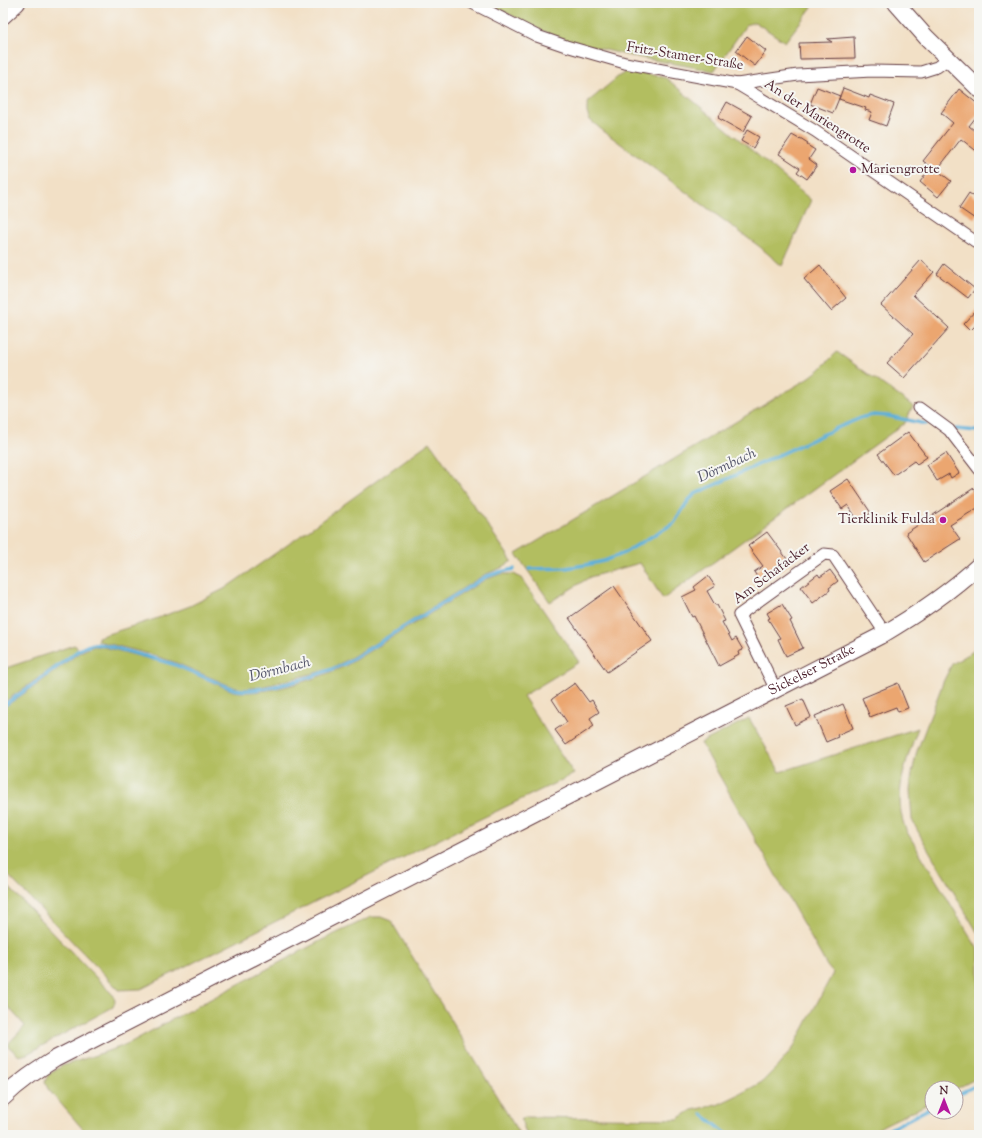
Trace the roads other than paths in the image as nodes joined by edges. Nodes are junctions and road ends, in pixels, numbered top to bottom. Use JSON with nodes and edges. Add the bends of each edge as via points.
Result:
{"nodes":[{"id":1,"x":17,"y":3,"type":"edge"},
{"id":2,"x":472,"y":3,"type":"edge"},
{"id":3,"x":896,"y":3,"type":"edge"},
{"id":4,"x":3,"y":16,"type":"edge"},
{"id":5,"x":948,"y":59,"type":"junction"},
{"id":6,"x":737,"y":84,"type":"junction"},
{"id":7,"x":979,"y":89,"type":"edge"},
{"id":8,"x":979,"y":244,"type":"edge"},
{"id":9,"x":919,"y":408,"type":"dead end"},
{"id":10,"x":979,"y":470,"type":"edge"},
{"id":11,"x":979,"y":565,"type":"edge"},
{"id":12,"x":886,"y":633,"type":"junction"},
{"id":13,"x":776,"y":690,"type":"junction"},
{"id":14,"x":3,"y":1098,"type":"edge"}],
"edges":[{"from":1,"to":4,"type":"main road"},
{"from":2,"to":6,"type":"street","name":"Fritz-Stamer-Straße","via":[[536,36],[566,46],[625,63]]},
{"from":3,"to":5,"type":"main road"},
{"from":5,"to":6,"type":"street","name":"Fritz-Stamer-Straße","via":[[937,67],[921,72],[872,71],[798,75]]},
{"from":5,"to":7,"type":"main road"},
{"from":6,"to":8,"type":"street","name":"An der Mariengrotte","via":[[815,131]]},
{"from":9,"to":10,"type":"street","via":[[949,430]]},
{"from":11,"to":12,"type":"main road","name":"Sickelser Straße","via":[[941,597]]},
{"from":12,"to":13,"type":"main road","name":"Sickelser Straße"},
{"from":12,"to":13,"type":"street","name":"Am Schafacker","via":[[833,555],[824,554],[739,615]]},
{"from":13,"to":14,"type":"main road","name":"Sickelser Straße","via":[[56,1059],[31,1074]]}]}
